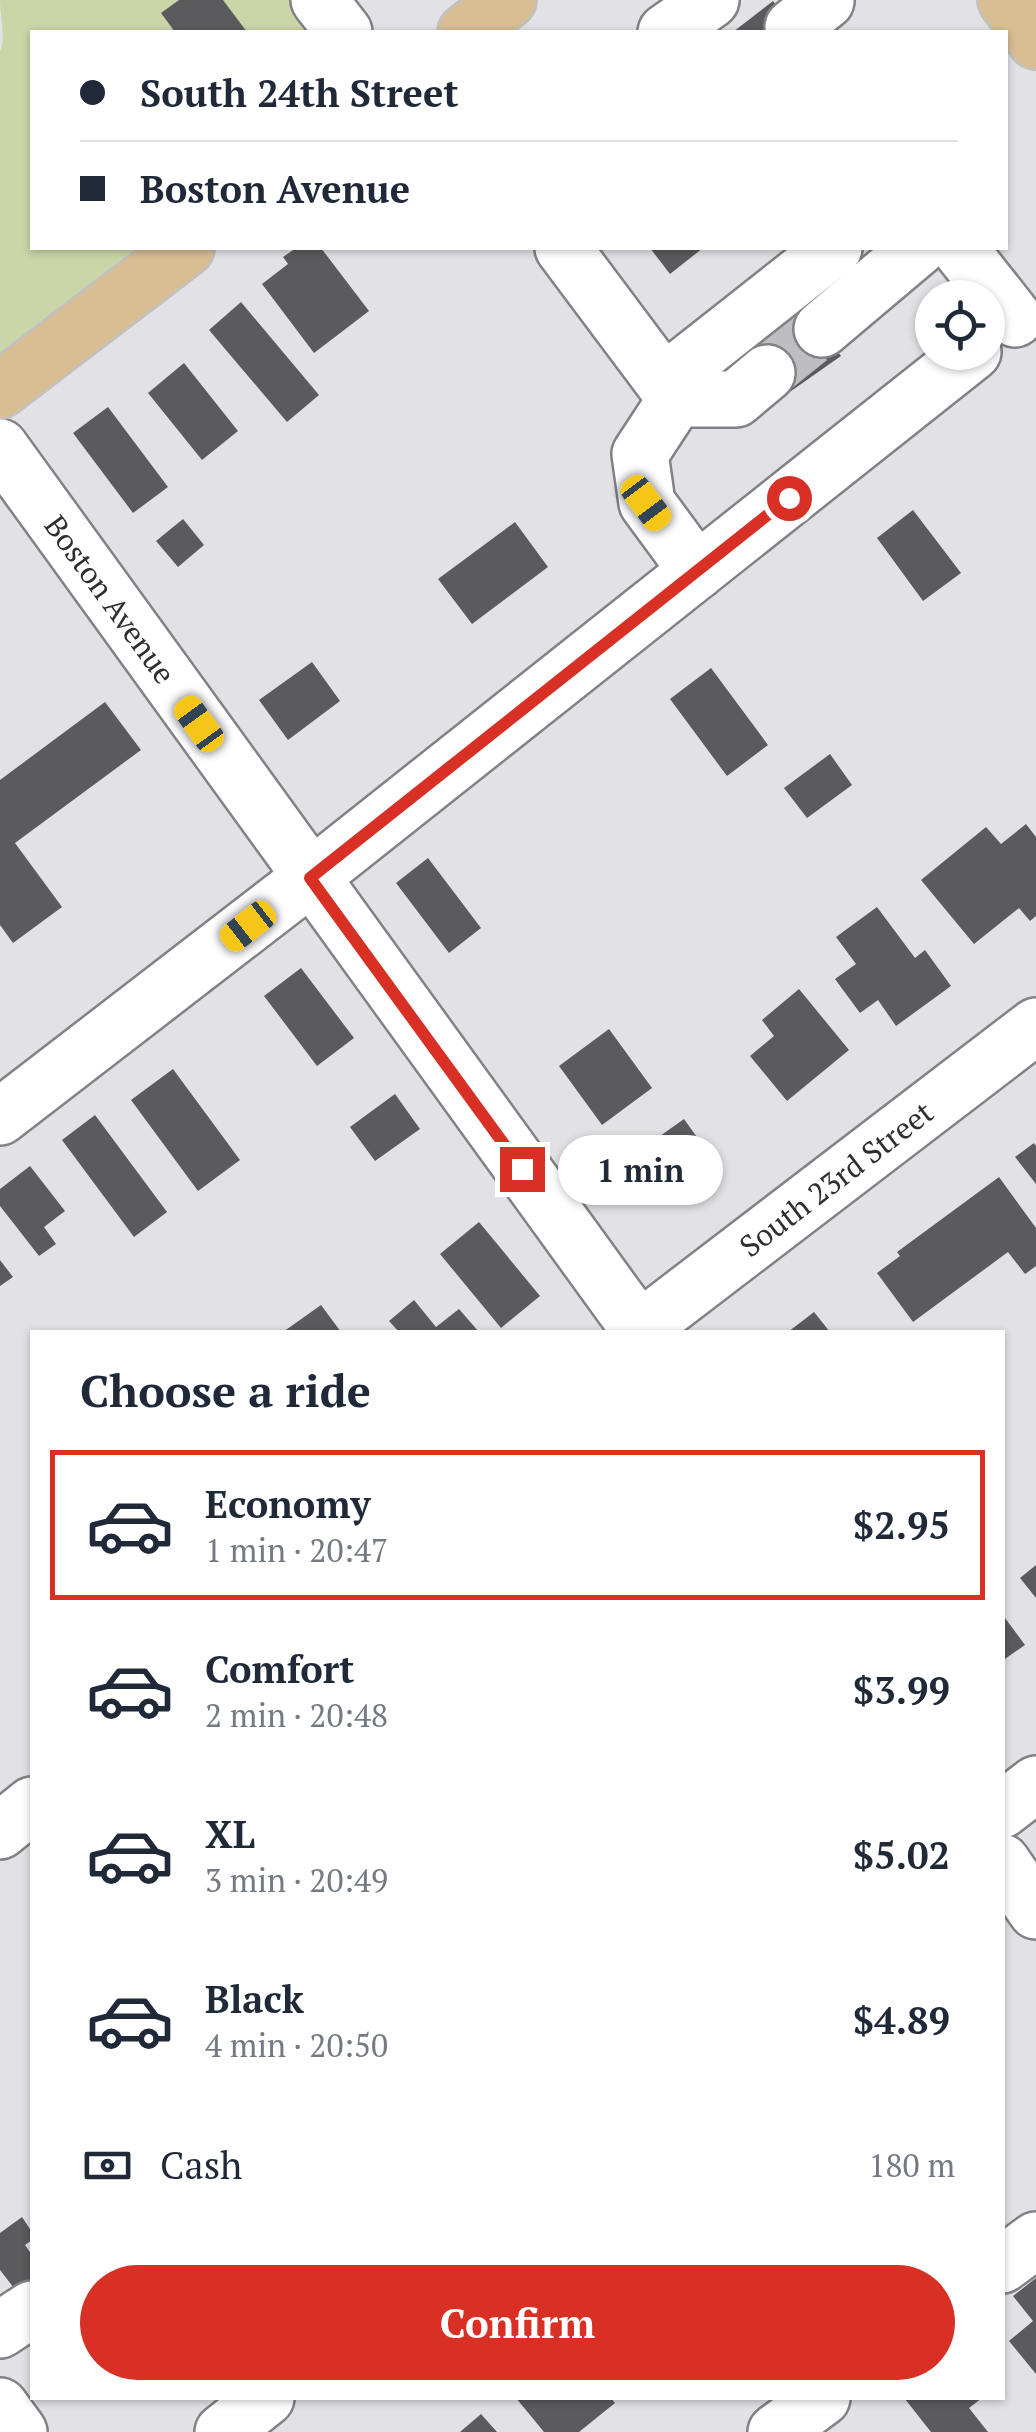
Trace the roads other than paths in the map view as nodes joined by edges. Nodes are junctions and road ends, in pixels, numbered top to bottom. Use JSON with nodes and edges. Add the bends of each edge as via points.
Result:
{"nodes":[{"id":1,"x":319,"y":0,"type":"edge"},
{"id":2,"x":508,"y":0,"type":"edge"},
{"id":3,"x":342,"y":30,"type":"edge"},
{"id":4,"x":469,"y":30,"type":"edge"},
{"id":5,"x":183,"y":250,"type":"edge"},
{"id":6,"x":565,"y":250,"type":"edge"},
{"id":7,"x":832,"y":250,"type":"edge"},
{"id":8,"x":960,"y":250,"type":"edge"},
{"id":9,"x":884,"y":258,"type":"edge"},
{"id":10,"x":1013,"y":321,"type":"edge"},
{"id":11,"x":822,"y":330,"type":"tunnel mouth"},
{"id":12,"x":950,"y":370,"type":"edge"},
{"id":13,"x":768,"y":373,"type":"tunnel mouth"},
{"id":14,"x":0,"y":390,"type":"edge"},
{"id":15,"x":670,"y":390,"type":"junction"},
{"id":16,"x":0,"y":447,"type":"edge"},
{"id":17,"x":698,"y":571,"type":"junction"},
{"id":18,"x":310,"y":878,"type":"junction"},
{"id":19,"x":1036,"y":1026,"type":"edge"},
{"id":20,"x":0,"y":1118,"type":"edge"},
{"id":21,"x":638,"y":1330,"type":"edge"},
{"id":22,"x":642,"y":1330,"type":"edge"},
{"id":23,"x":1036,"y":1784,"type":"edge"},
{"id":24,"x":30,"y":1807,"type":"edge"},
{"id":25,"x":1005,"y":1808,"type":"edge"},
{"id":26,"x":0,"y":1830,"type":"edge"},
{"id":27,"x":1005,"y":1866,"type":"edge"},
{"id":28,"x":1036,"y":1911,"type":"edge"},
{"id":29,"x":1036,"y":2240,"type":"edge"},
{"id":30,"x":1005,"y":2263,"type":"edge"},
{"id":31,"x":30,"y":2310,"type":"edge"},
{"id":32,"x":0,"y":2330,"type":"edge"},
{"id":33,"x":819,"y":2400,"type":"edge"},
{"id":34,"x":0,"y":2406,"type":"edge"},
{"id":35,"x":19,"y":2432,"type":"edge"},
{"id":36,"x":776,"y":2432,"type":"edge"}],
"edges":[{"from":1,"to":3,"type":"street"},
{"from":2,"to":4,"type":"main road"},
{"from":5,"to":14,"type":"main road"},
{"from":6,"to":15,"type":"street"},
{"from":7,"to":15,"type":"street"},
{"from":8,"to":10,"type":"street"},
{"from":9,"to":11,"type":"street"},
{"from":12,"to":17,"type":"street"},
{"from":13,"to":15,"type":"street","via":[[736,399]]},
{"from":15,"to":17,"type":"street","via":[[640,454],[646,503]]},
{"from":16,"to":18,"type":"street","name":"Boston Avenue"},
{"from":17,"to":18,"type":"street"},
{"from":18,"to":20,"type":"street"},
{"from":18,"to":21,"type":"street","name":"Boston Avenue"},
{"from":19,"to":22,"type":"street","name":"South 23rd Street"},
{"from":23,"to":25,"type":"street"},
{"from":24,"to":26,"type":"street"},
{"from":27,"to":28,"type":"street"},
{"from":29,"to":30,"type":"street"},
{"from":31,"to":32,"type":"street"},
{"from":33,"to":36,"type":"street"},
{"from":34,"to":35,"type":"street"}]}
